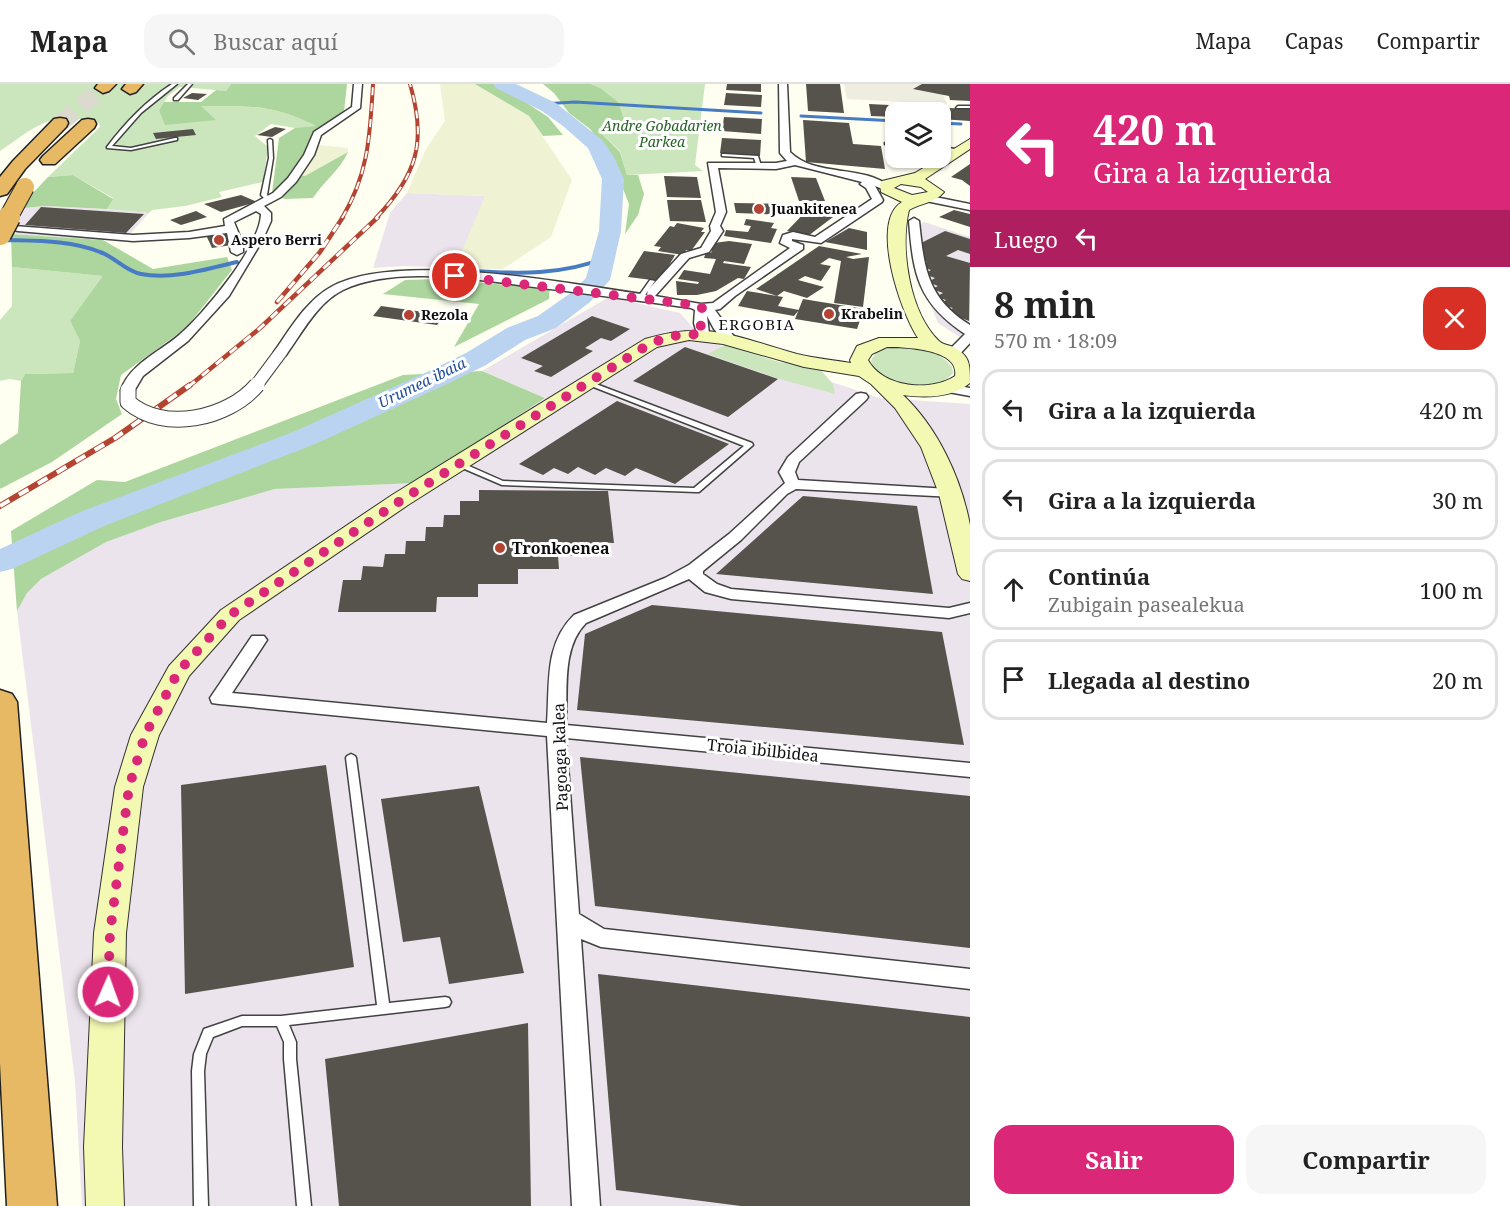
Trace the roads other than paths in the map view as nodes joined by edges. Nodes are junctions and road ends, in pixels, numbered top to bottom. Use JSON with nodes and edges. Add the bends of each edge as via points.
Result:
{"nodes":[{"id":1,"x":175,"y":84,"type":"edge"},
{"id":2,"x":190,"y":84,"type":"edge"},
{"id":3,"x":358,"y":84,"type":"edge"},
{"id":4,"x":783,"y":84,"type":"edge"},
{"id":5,"x":176,"y":99,"type":"dead end"},
{"id":6,"x":958,"y":107,"type":"dead end"},
{"id":7,"x":970,"y":107,"type":"edge"},
{"id":8,"x":60,"y":123,"type":"tunnel mouth"},
{"id":9,"x":84,"y":124,"type":"tunnel mouth"},
{"id":10,"x":175,"y":139,"type":"dead end"},
{"id":11,"x":270,"y":140,"type":"dead end"},
{"id":12,"x":970,"y":143,"type":"edge"},
{"id":13,"x":160,"y":148,"type":"dead end"},
{"id":14,"x":132,"y":149,"type":"junction"},
{"id":15,"x":951,"y":152,"type":"edge"},
{"id":16,"x":724,"y":155,"type":"dead end"},
{"id":17,"x":795,"y":162,"type":"junction"},
{"id":18,"x":759,"y":165,"type":"junction"},
{"id":19,"x":932,"y":168,"type":"edge"},
{"id":20,"x":871,"y":181,"type":"junction"},
{"id":21,"x":1,"y":189,"type":"edge"},
{"id":22,"x":911,"y":190,"type":"junction"},
{"id":23,"x":268,"y":200,"type":"junction"},
{"id":24,"x":255,"y":206,"type":"junction"},
{"id":25,"x":965,"y":206,"type":"edge"},
{"id":26,"x":914,"y":221,"type":"dead end"},
{"id":27,"x":230,"y":229,"type":"junction"},
{"id":28,"x":9,"y":231,"type":"edge"},
{"id":29,"x":237,"y":252,"type":"dead end"},
{"id":30,"x":645,"y":292,"type":"junction"},
{"id":31,"x":908,"y":302,"type":"junction"},
{"id":32,"x":702,"y":307,"type":"junction"},
{"id":33,"x":703,"y":334,"type":"junction"},
{"id":34,"x":970,"y":334,"type":"edge"},
{"id":35,"x":729,"y":338,"type":"junction"},
{"id":36,"x":885,"y":342,"type":"junction"},
{"id":37,"x":933,"y":346,"type":"junction"},
{"id":38,"x":864,"y":350,"type":"junction"},
{"id":39,"x":777,"y":354,"type":"junction"},
{"id":40,"x":952,"y":354,"type":"junction"},
{"id":41,"x":968,"y":373,"type":"edge"},
{"id":42,"x":870,"y":376,"type":"junction"},
{"id":43,"x":588,"y":383,"type":"junction"},
{"id":44,"x":938,"y":389,"type":"junction"},
{"id":45,"x":970,"y":392,"type":"edge"},
{"id":46,"x":861,"y":397,"type":"dead end"},
{"id":47,"x":918,"y":423,"type":"junction"},
{"id":48,"x":458,"y":464,"type":"junction"},
{"id":49,"x":793,"y":484,"type":"junction"},
{"id":50,"x":950,"y":494,"type":"junction"},
{"id":51,"x":695,"y":569,"type":"junction"},
{"id":52,"x":970,"y":574,"type":"edge"},
{"id":53,"x":970,"y":608,"type":"edge"},
{"id":54,"x":258,"y":640,"type":"dead end"},
{"id":55,"x":0,"y":702,"type":"edge"},
{"id":56,"x":556,"y":730,"type":"junction"},
{"id":57,"x":351,"y":758,"type":"dead end"},
{"id":58,"x":970,"y":770,"type":"edge"},
{"id":59,"x":568,"y":918,"type":"junction"},
{"id":60,"x":970,"y":979,"type":"edge"},
{"id":61,"x":445,"y":1002,"type":"dead end"},
{"id":62,"x":384,"y":1010,"type":"junction"},
{"id":63,"x":281,"y":1022,"type":"junction"},
{"id":64,"x":32,"y":1206,"type":"edge"},
{"id":65,"x":105,"y":1206,"type":"edge"},
{"id":66,"x":201,"y":1206,"type":"edge"},
{"id":67,"x":304,"y":1206,"type":"edge"},
{"id":68,"x":586,"y":1206,"type":"edge"}],
"edges":[{"from":1,"to":14,"type":"lane","via":[[155,97],[109,147]]},
{"from":2,"to":5,"type":"lane"},
{"from":3,"to":23,"type":"street","via":[[356,108],[318,134],[292,180]]},
{"from":4,"to":17,"type":"street","via":[[785,153]]},
{"from":6,"to":7,"type":"lane"},
{"from":8,"to":21,"type":"highway"},
{"from":9,"to":28,"type":"highway","bridge":true,"via":[[29,182]]},
{"from":10,"to":14,"type":"lane"},
{"from":11,"to":23,"type":"lane","via":[[264,195]]},
{"from":12,"to":15,"type":"main road"},
{"from":13,"to":14,"type":"lane"},
{"from":16,"to":18,"type":"lane","via":[[756,157]]},
{"from":17,"to":18,"type":"street"},
{"from":17,"to":20,"type":"street"},
{"from":18,"to":30,"type":"street","via":[[712,165],[721,212],[717,231],[705,250],[686,256]]},
{"from":19,"to":22,"type":"main road"},
{"from":20,"to":22,"type":"street"},
{"from":20,"to":32,"type":"street","via":[[865,184],[878,200],[817,241],[787,237],[786,243],[800,247],[716,306]]},
{"from":22,"to":25,"type":"street"},
{"from":22,"to":31,"type":"main road","via":[[896,243]]},
{"from":23,"to":24,"type":"street"},
{"from":24,"to":27,"type":"street","via":[[230,218]]},
{"from":24,"to":30,"type":"street","bridge":true,"via":[[266,213],[266,221],[229,290],[194,329],[136,376],[126,397],[132,407],[145,414],[178,418],[202,416],[230,407],[245,397],[320,301],[336,289],[376,278],[407,275],[496,279]]},
{"from":26,"to":34,"type":"street","via":[[917,259],[924,283],[943,313]]},
{"from":27,"to":28,"type":"street","via":[[133,238]]},
{"from":27,"to":29,"type":"street"},
{"from":30,"to":32,"type":"street"},
{"from":31,"to":36,"type":"main road","via":[[900,322]]},
{"from":31,"to":37,"type":"main road","via":[[916,324]]},
{"from":32,"to":33,"type":"street"},
{"from":32,"to":35,"type":"street","via":[[712,312]]},
{"from":33,"to":35,"type":"main road"},
{"from":33,"to":43,"type":"main road","via":[[678,335],[651,343]]},
{"from":34,"to":40,"type":"street"},
{"from":35,"to":39,"type":"main road"},
{"from":36,"to":37,"type":"main road"},
{"from":36,"to":38,"type":"main road"},
{"from":37,"to":40,"type":"main road"},
{"from":38,"to":39,"type":"main road","via":[[823,356]]},
{"from":38,"to":42,"type":"main road","via":[[859,360]]},
{"from":39,"to":42,"type":"main road"},
{"from":40,"to":41,"type":"main road"},
{"from":41,"to":44,"type":"main road","via":[[962,381]]},
{"from":42,"to":44,"type":"main road","via":[[907,389]]},
{"from":42,"to":47,"type":"main road"},
{"from":43,"to":48,"type":"main road"},
{"from":43,"to":48,"type":"lane","via":[[749,445],[696,490],[502,483]]},
{"from":44,"to":45,"type":"street"},
{"from":44,"to":47,"type":"main road","via":[[917,404]]},
{"from":46,"to":49,"type":"street","via":[[793,460],[787,472]]},
{"from":47,"to":50,"type":"main road","via":[[943,468]]},
{"from":48,"to":65,"type":"main road","via":[[230,615],[178,672],[145,735],[129,787],[110,933],[103,1147]]},
{"from":49,"to":50,"type":"street"},
{"from":49,"to":51,"type":"street","name":"Pagoaga kalea"},
{"from":50,"to":52,"type":"main road"},
{"from":51,"to":53,"type":"street","via":[[698,581],[715,591],[731,594],[949,613]]},
{"from":51,"to":56,"type":"street","name":"Pagoaga kalea","via":[[588,615],[569,630],[561,648]]},
{"from":54,"to":56,"type":"street","name":"Troia ibilbidea","via":[[219,698]]},
{"from":55,"to":64,"type":"highway"},
{"from":56,"to":58,"type":"street","name":"Troia ibilbidea"},
{"from":56,"to":59,"type":"street","name":"Pagoaga kalea"},
{"from":57,"to":62,"type":"lane"},
{"from":59,"to":60,"type":"street","via":[[601,938]]},
{"from":59,"to":68,"type":"street","name":"Pagoaga kalea"},
{"from":61,"to":62,"type":"lane"},
{"from":62,"to":63,"type":"lane"},
{"from":63,"to":66,"type":"lane","via":[[242,1021],[208,1033],[203,1044],[198,1071]]},
{"from":63,"to":67,"type":"lane","via":[[290,1042]]}]}
